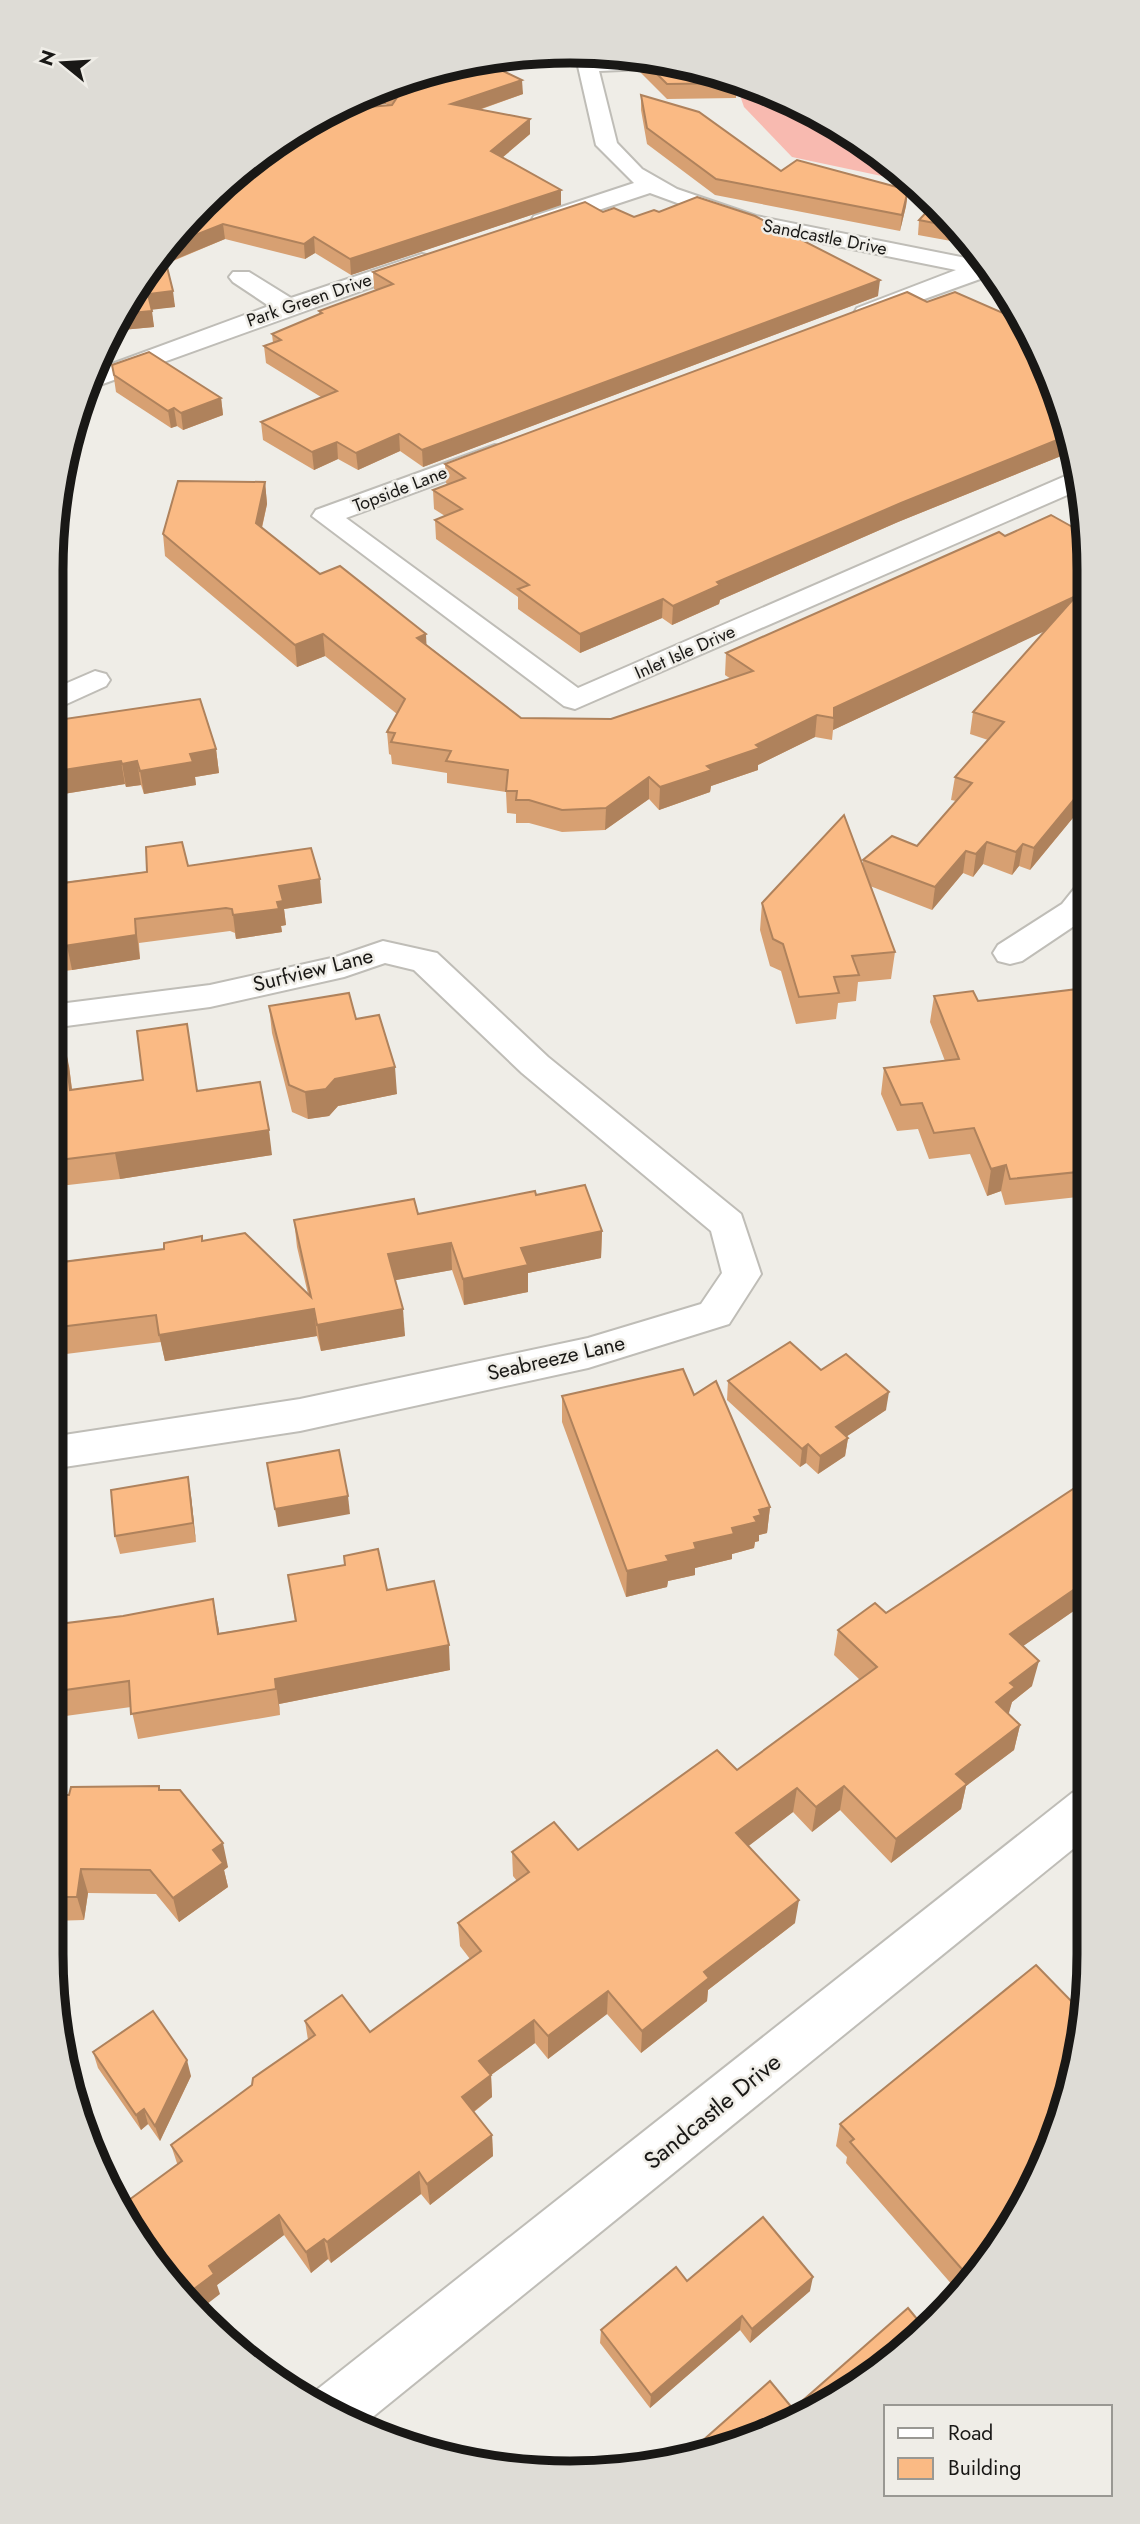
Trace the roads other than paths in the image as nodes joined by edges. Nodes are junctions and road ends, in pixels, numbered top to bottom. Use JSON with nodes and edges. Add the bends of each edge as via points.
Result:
{"nodes":[{"id":1,"x":588,"y":64,"type":"edge"},
{"id":2,"x":651,"y":184,"type":"junction"},
{"id":3,"x":519,"y":229,"type":"edge"},
{"id":4,"x":442,"y":255,"type":"edge"},
{"id":5,"x":976,"y":267,"type":"edge"},
{"id":6,"x":980,"y":272,"type":"edge"},
{"id":7,"x":241,"y":277,"type":"dead end"},
{"id":8,"x":288,"y":306,"type":"junction"},
{"id":9,"x":841,"y":322,"type":"edge"},
{"id":10,"x":102,"y":377,"type":"edge"},
{"id":11,"x":514,"y":446,"type":"edge"},
{"id":12,"x":1069,"y":484,"type":"edge"},
{"id":13,"x":327,"y":516,"type":"joint"},
{"id":14,"x":94,"y":680,"type":"dead end"},
{"id":15,"x":63,"y":696,"type":"edge"},
{"id":16,"x":1077,"y":907,"type":"edge"},
{"id":17,"x":1010,"y":953,"type":"dead end"},
{"id":18,"x":63,"y":1015,"type":"edge"},
{"id":19,"x":535,"y":1065,"type":"joint"},
{"id":20,"x":63,"y":1451,"type":"edge"},
{"id":21,"x":1077,"y":1818,"type":"edge"},
{"id":22,"x":342,"y":2407,"type":"edge"}],
"edges":[{"from":1,"to":2,"type":"street","name":"Sandcastle Drive","via":[[607,145],[634,174]]},
{"from":2,"to":3,"type":"street"},
{"from":2,"to":5,"type":"street","name":"Sandcastle Drive","via":[[690,203],[751,222]]},
{"from":4,"to":8,"type":"street","name":"Park Green Drive"},
{"from":6,"to":9,"type":"street"},
{"from":7,"to":8,"type":"street"},
{"from":8,"to":10,"type":"street","name":"Park Green Drive"},
{"from":11,"to":13,"type":"street","name":"Topside Lane"},
{"from":12,"to":13,"type":"street","name":"Inlet Isle Drive","via":[[575,701]]},
{"from":14,"to":15,"type":"street"},
{"from":16,"to":17,"type":"street"},
{"from":18,"to":19,"type":"street","name":"Surfview Lane","via":[[210,996],[344,966],[383,952],[425,961]]},
{"from":19,"to":20,"type":"street","name":"Seabreeze Lane","via":[[728,1224],[742,1274],[715,1314],[587,1353],[300,1415]]},
{"from":21,"to":22,"type":"street","name":"Sandcastle Drive"}]}
